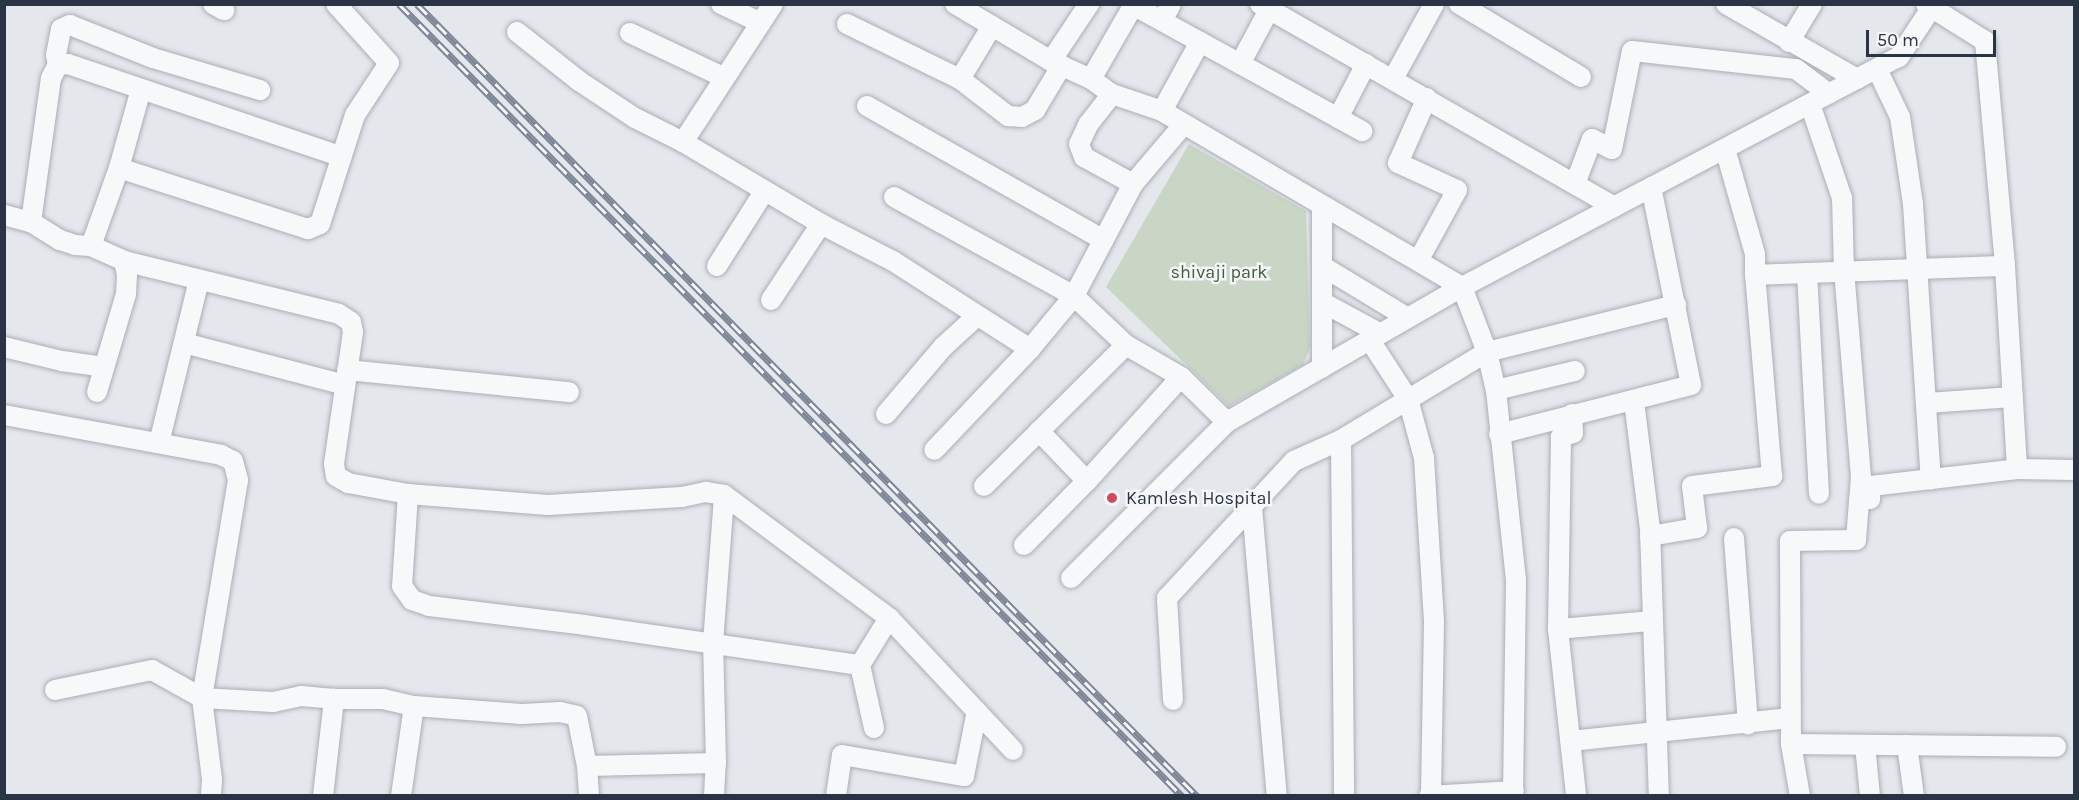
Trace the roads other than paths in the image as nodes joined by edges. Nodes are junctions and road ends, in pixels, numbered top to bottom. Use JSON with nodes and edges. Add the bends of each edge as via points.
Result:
{"nodes":[{"id":1,"x":336,"y":4,"type":"edge"},
{"id":2,"x":721,"y":4,"type":"edge"},
{"id":3,"x":773,"y":4,"type":"edge"},
{"id":4,"x":955,"y":4,"type":"edge"},
{"id":5,"x":1089,"y":4,"type":"edge"},
{"id":6,"x":1434,"y":4,"type":"edge"},
{"id":7,"x":1459,"y":4,"type":"edge"},
{"id":8,"x":1726,"y":4,"type":"edge"},
{"id":9,"x":1812,"y":4,"type":"edge"},
{"id":10,"x":1132,"y":5,"type":"edge"},
{"id":11,"x":1931,"y":6,"type":"edge"},
{"id":12,"x":1265,"y":7,"type":"edge"},
{"id":13,"x":1166,"y":13,"type":"edge"},
{"id":14,"x":759,"y":22,"type":"junction"},
{"id":15,"x":847,"y":24,"type":"dead end"},
{"id":16,"x":992,"y":26,"type":"junction"},
{"id":17,"x":517,"y":32,"type":"dead end"},
{"id":18,"x":630,"y":33,"type":"dead end"},
{"id":19,"x":1200,"y":42,"type":"junction"},
{"id":20,"x":1789,"y":42,"type":"junction"},
{"id":21,"x":1056,"y":63,"type":"junction"},
{"id":22,"x":58,"y":64,"type":"junction"},
{"id":23,"x":1240,"y":64,"type":"junction"},
{"id":24,"x":1366,"y":64,"type":"junction"},
{"id":25,"x":1877,"y":69,"type":"junction"},
{"id":26,"x":723,"y":77,"type":"junction"},
{"id":27,"x":1581,"y":77,"type":"dead end"},
{"id":28,"x":960,"y":79,"type":"junction"},
{"id":29,"x":1091,"y":79,"type":"junction"},
{"id":30,"x":1393,"y":79,"type":"junction"},
{"id":31,"x":1857,"y":79,"type":"junction"},
{"id":32,"x":141,"y":89,"type":"junction"},
{"id":33,"x":260,"y":90,"type":"dead end"},
{"id":34,"x":1112,"y":94,"type":"junction"},
{"id":35,"x":1829,"y":94,"type":"junction"},
{"id":36,"x":1427,"y":98,"type":"junction"},
{"id":37,"x":1810,"y":104,"type":"junction"},
{"id":38,"x":867,"y":106,"type":"dead end"},
{"id":39,"x":1162,"y":111,"type":"junction"},
{"id":40,"x":1338,"y":118,"type":"junction"},
{"id":41,"x":1184,"y":124,"type":"junction"},
{"id":42,"x":1362,"y":131,"type":"dead end"},
{"id":43,"x":683,"y":142,"type":"junction"},
{"id":44,"x":1725,"y":149,"type":"junction"},
{"id":45,"x":342,"y":157,"type":"junction"},
{"id":46,"x":119,"y":168,"type":"junction"},
{"id":47,"x":1133,"y":184,"type":"junction"},
{"id":48,"x":1575,"y":184,"type":"junction"},
{"id":49,"x":1651,"y":188,"type":"junction"},
{"id":50,"x":764,"y":192,"type":"junction"},
{"id":51,"x":894,"y":197,"type":"dead end"},
{"id":52,"x":1322,"y":205,"type":"junction"},
{"id":53,"x":1614,"y":207,"type":"junction"},
{"id":54,"x":4,"y":215,"type":"edge"},
{"id":55,"x":31,"y":222,"type":"junction"},
{"id":56,"x":821,"y":224,"type":"junction"},
{"id":57,"x":1104,"y":240,"type":"junction"},
{"id":58,"x":91,"y":246,"type":"junction"},
{"id":59,"x":124,"y":261,"type":"junction"},
{"id":60,"x":1418,"y":261,"type":"junction"},
{"id":61,"x":717,"y":266,"type":"dead end"},
{"id":62,"x":1322,"y":266,"type":"junction"},
{"id":63,"x":2005,"y":266,"type":"junction"},
{"id":64,"x":1917,"y":269,"type":"junction"},
{"id":65,"x":1844,"y":272,"type":"junction"},
{"id":66,"x":1807,"y":273,"type":"junction"},
{"id":67,"x":1755,"y":275,"type":"junction"},
{"id":68,"x":199,"y":280,"type":"junction"},
{"id":69,"x":1462,"y":287,"type":"junction"},
{"id":70,"x":1074,"y":297,"type":"junction"},
{"id":71,"x":771,"y":300,"type":"dead end"},
{"id":72,"x":1322,"y":302,"type":"junction"},
{"id":73,"x":1676,"y":305,"type":"junction"},
{"id":74,"x":976,"y":317,"type":"junction"},
{"id":75,"x":1408,"y":318,"type":"junction"},
{"id":76,"x":1374,"y":336,"type":"junction"},
{"id":77,"x":184,"y":344,"type":"junction"},
{"id":78,"x":1126,"y":345,"type":"junction"},
{"id":79,"x":4,"y":347,"type":"edge"},
{"id":80,"x":1030,"y":349,"type":"junction"},
{"id":81,"x":1487,"y":352,"type":"junction"},
{"id":82,"x":104,"y":367,"type":"junction"},
{"id":83,"x":1322,"y":368,"type":"junction"},
{"id":84,"x":1575,"y":371,"type":"dead end"},
{"id":85,"x":1181,"y":377,"type":"junction"},
{"id":86,"x":346,"y":378,"type":"junction"},
{"id":87,"x":1496,"y":390,"type":"junction"},
{"id":88,"x":97,"y":392,"type":"dead end"},
{"id":89,"x":569,"y":392,"type":"dead end"},
{"id":90,"x":2013,"y":397,"type":"junction"},
{"id":91,"x":1408,"y":399,"type":"junction"},
{"id":92,"x":1634,"y":401,"type":"junction"},
{"id":93,"x":1927,"y":403,"type":"junction"},
{"id":94,"x":886,"y":414,"type":"dead end"},
{"id":95,"x":1572,"y":414,"type":"junction"},
{"id":96,"x":4,"y":416,"type":"edge"},
{"id":97,"x":1227,"y":422,"type":"junction"},
{"id":98,"x":1039,"y":431,"type":"junction"},
{"id":99,"x":1499,"y":434,"type":"junction"},
{"id":100,"x":1341,"y":440,"type":"junction"},
{"id":101,"x":159,"y":443,"type":"junction"},
{"id":102,"x":934,"y":450,"type":"dead end"},
{"id":103,"x":2017,"y":469,"type":"junction"},
{"id":104,"x":2074,"y":470,"type":"edge"},
{"id":105,"x":1931,"y":479,"type":"junction"},
{"id":106,"x":1087,"y":481,"type":"junction"},
{"id":107,"x":984,"y":486,"type":"dead end"},
{"id":108,"x":408,"y":494,"type":"junction"},
{"id":109,"x":1819,"y":494,"type":"dead end"},
{"id":110,"x":724,"y":495,"type":"junction"},
{"id":111,"x":1859,"y":499,"type":"junction"},
{"id":112,"x":1252,"y":507,"type":"junction"},
{"id":113,"x":1650,"y":536,"type":"junction"},
{"id":114,"x":1734,"y":538,"type":"dead end"},
{"id":115,"x":1024,"y":545,"type":"dead end"},
{"id":116,"x":1071,"y":578,"type":"dead end"},
{"id":117,"x":889,"y":618,"type":"junction"},
{"id":118,"x":1652,"y":621,"type":"junction"},
{"id":119,"x":1558,"y":629,"type":"junction"},
{"id":120,"x":713,"y":643,"type":"junction"},
{"id":121,"x":860,"y":665,"type":"junction"},
{"id":122,"x":55,"y":690,"type":"dead end"},
{"id":123,"x":202,"y":698,"type":"junction"},
{"id":124,"x":334,"y":699,"type":"junction"},
{"id":125,"x":1173,"y":700,"type":"dead end"},
{"id":126,"x":414,"y":706,"type":"junction"},
{"id":127,"x":976,"y":711,"type":"junction"},
{"id":128,"x":1791,"y":718,"type":"junction"},
{"id":129,"x":1748,"y":724,"type":"junction"},
{"id":130,"x":874,"y":728,"type":"dead end"},
{"id":131,"x":1657,"y":732,"type":"junction"},
{"id":132,"x":1571,"y":741,"type":"junction"},
{"id":133,"x":1791,"y":744,"type":"junction"},
{"id":134,"x":1865,"y":745,"type":"junction"},
{"id":135,"x":1907,"y":745,"type":"junction"},
{"id":136,"x":2056,"y":747,"type":"dead end"},
{"id":137,"x":1013,"y":750,"type":"dead end"},
{"id":138,"x":716,"y":763,"type":"junction"},
{"id":139,"x":587,"y":766,"type":"junction"},
{"id":140,"x":1513,"y":793,"type":"edge"},
{"id":141,"x":211,"y":795,"type":"edge"},
{"id":142,"x":323,"y":795,"type":"edge"},
{"id":143,"x":401,"y":795,"type":"edge"},
{"id":144,"x":589,"y":795,"type":"edge"},
{"id":145,"x":714,"y":795,"type":"edge"},
{"id":146,"x":836,"y":795,"type":"edge"},
{"id":147,"x":1277,"y":795,"type":"edge"},
{"id":148,"x":1347,"y":795,"type":"edge"},
{"id":149,"x":1430,"y":795,"type":"edge"},
{"id":150,"x":1575,"y":795,"type":"edge"},
{"id":151,"x":1659,"y":795,"type":"edge"},
{"id":152,"x":1800,"y":795,"type":"edge"},
{"id":153,"x":1870,"y":795,"type":"edge"},
{"id":154,"x":1914,"y":795,"type":"edge"}],
"edges":[{"from":1,"to":45,"type":"street","via":[[389,63],[355,115]]},
{"from":2,"to":14,"type":"street"},
{"from":3,"to":14,"type":"street"},
{"from":4,"to":16,"type":"street"},
{"from":5,"to":21,"type":"street"},
{"from":6,"to":30,"type":"street"},
{"from":7,"to":27,"type":"street"},
{"from":8,"to":20,"type":"street"},
{"from":9,"to":20,"type":"street"},
{"from":10,"to":13,"type":"street"},
{"from":10,"to":29,"type":"street"},
{"from":11,"to":25,"type":"street","via":[[1899,57]]},
{"from":11,"to":63,"type":"street","via":[[1985,41]]},
{"from":12,"to":23,"type":"street"},
{"from":12,"to":24,"type":"street"},
{"from":13,"to":19,"type":"street"},
{"from":14,"to":26,"type":"street"},
{"from":15,"to":28,"type":"street"},
{"from":16,"to":21,"type":"street"},
{"from":16,"to":28,"type":"street"},
{"from":17,"to":43,"type":"street","via":[[588,87],[635,118]]},
{"from":18,"to":26,"type":"street"},
{"from":19,"to":23,"type":"street"},
{"from":19,"to":39,"type":"street"},
{"from":20,"to":31,"type":"street"},
{"from":21,"to":28,"type":"street","via":[[1035,110],[1022,117],[1008,116]]},
{"from":21,"to":29,"type":"street"},
{"from":22,"to":32,"type":"street"},
{"from":22,"to":33,"type":"street","via":[[61,29],[70,25],[153,58]]},
{"from":22,"to":55,"type":"street","via":[[51,78]]},
{"from":23,"to":40,"type":"street"},
{"from":24,"to":30,"type":"street"},
{"from":24,"to":40,"type":"street"},
{"from":25,"to":31,"type":"street"},
{"from":25,"to":64,"type":"street","via":[[1900,117],[1913,204]]},
{"from":26,"to":43,"type":"street"},
{"from":29,"to":34,"type":"street"},
{"from":30,"to":36,"type":"street"},
{"from":31,"to":35,"type":"street"},
{"from":32,"to":45,"type":"street"},
{"from":32,"to":46,"type":"street"},
{"from":34,"to":39,"type":"street"},
{"from":34,"to":47,"type":"street","via":[[1079,144],[1084,156]]},
{"from":35,"to":37,"type":"street"},
{"from":35,"to":48,"type":"street","via":[[1797,69],[1632,51],[1612,149],[1592,139]]},
{"from":36,"to":48,"type":"street"},
{"from":36,"to":60,"type":"street","via":[[1398,162],[1457,190]]},
{"from":37,"to":44,"type":"street"},
{"from":37,"to":65,"type":"street","via":[[1842,198]]},
{"from":38,"to":57,"type":"street"},
{"from":39,"to":41,"type":"street"},
{"from":40,"to":42,"type":"street"},
{"from":41,"to":47,"type":"street"},
{"from":41,"to":52,"type":"street"},
{"from":43,"to":50,"type":"street"},
{"from":44,"to":49,"type":"street"},
{"from":44,"to":67,"type":"street","via":[[1755,254]]},
{"from":45,"to":46,"type":"street","via":[[320,224],[308,229]]},
{"from":46,"to":58,"type":"street"},
{"from":47,"to":57,"type":"street"},
{"from":48,"to":53,"type":"street"},
{"from":49,"to":53,"type":"street"},
{"from":49,"to":73,"type":"street"},
{"from":50,"to":56,"type":"street"},
{"from":50,"to":61,"type":"street"},
{"from":51,"to":70,"type":"street"},
{"from":52,"to":60,"type":"street"},
{"from":52,"to":62,"type":"street"},
{"from":53,"to":69,"type":"street"},
{"from":54,"to":55,"type":"street"},
{"from":55,"to":58,"type":"street","via":[[60,240]]},
{"from":56,"to":71,"type":"street"},
{"from":56,"to":74,"type":"street","via":[[893,261]]},
{"from":57,"to":70,"type":"street"},
{"from":58,"to":59,"type":"street"},
{"from":59,"to":68,"type":"street"},
{"from":59,"to":82,"type":"street","via":[[126,294]]},
{"from":60,"to":69,"type":"street"},
{"from":62,"to":72,"type":"street"},
{"from":62,"to":75,"type":"street"},
{"from":63,"to":64,"type":"street"},
{"from":63,"to":90,"type":"street"},
{"from":64,"to":65,"type":"street"},
{"from":64,"to":93,"type":"street"},
{"from":65,"to":66,"type":"street"},
{"from":65,"to":111,"type":"street","via":[[1861,477]]},
{"from":66,"to":67,"type":"street"},
{"from":66,"to":109,"type":"street"},
{"from":67,"to":113,"type":"street","via":[[1772,476],[1692,486],[1697,528]]},
{"from":68,"to":77,"type":"street"},
{"from":68,"to":86,"type":"street","via":[[339,315],[351,322]]},
{"from":69,"to":75,"type":"street"},
{"from":69,"to":81,"type":"street"},
{"from":70,"to":78,"type":"street"},
{"from":70,"to":80,"type":"street"},
{"from":72,"to":76,"type":"street"},
{"from":72,"to":83,"type":"street"},
{"from":73,"to":81,"type":"street"},
{"from":73,"to":92,"type":"street","via":[[1691,385]]},
{"from":74,"to":80,"type":"street"},
{"from":74,"to":94,"type":"street","via":[[944,347]]},
{"from":75,"to":76,"type":"street"},
{"from":76,"to":83,"type":"street"},
{"from":76,"to":91,"type":"street"},
{"from":77,"to":86,"type":"street"},
{"from":77,"to":101,"type":"street"},
{"from":78,"to":85,"type":"street"},
{"from":78,"to":98,"type":"street"},
{"from":79,"to":82,"type":"street","via":[[62,362]]},
{"from":80,"to":102,"type":"street"},
{"from":81,"to":87,"type":"street"},
{"from":81,"to":91,"type":"street"},
{"from":82,"to":88,"type":"street"},
{"from":83,"to":97,"type":"street"},
{"from":84,"to":87,"type":"street"},
{"from":85,"to":97,"type":"street"},
{"from":85,"to":106,"type":"street"},
{"from":86,"to":89,"type":"street"},
{"from":86,"to":108,"type":"street","via":[[334,464],[336,476],[348,483]]},
{"from":87,"to":99,"type":"street"},
{"from":90,"to":93,"type":"street"},
{"from":90,"to":103,"type":"street"},
{"from":91,"to":100,"type":"street"},
{"from":91,"to":149,"type":"street","via":[[1425,458],[1434,622]]},
{"from":92,"to":95,"type":"street"},
{"from":92,"to":113,"type":"street"},
{"from":93,"to":105,"type":"street"},
{"from":95,"to":99,"type":"street"},
{"from":95,"to":119,"type":"street","via":[[1573,433],[1561,436]]},
{"from":96,"to":101,"type":"street"},
{"from":97,"to":116,"type":"street"},
{"from":98,"to":106,"type":"street"},
{"from":98,"to":107,"type":"street"},
{"from":99,"to":140,"type":"street","via":[[1516,579]]},
{"from":100,"to":112,"type":"street","via":[[1294,461]]},
{"from":100,"to":148,"type":"street"},
{"from":101,"to":123,"type":"street","via":[[221,455],[233,461],[237,470]]},
{"from":103,"to":104,"type":"street"},
{"from":103,"to":105,"type":"street"},
{"from":105,"to":111,"type":"street","via":[[1871,486],[1870,499]]},
{"from":106,"to":115,"type":"street"},
{"from":108,"to":110,"type":"street","via":[[549,505],[682,498],[706,492]]},
{"from":108,"to":120,"type":"street","via":[[402,586],[412,600],[429,606]]},
{"from":110,"to":117,"type":"street"},
{"from":110,"to":120,"type":"street"},
{"from":111,"to":128,"type":"street","via":[[1856,540],[1790,541]]},
{"from":112,"to":125,"type":"street","via":[[1167,598]]},
{"from":112,"to":147,"type":"street"},
{"from":113,"to":118,"type":"street"},
{"from":114,"to":129,"type":"street"},
{"from":117,"to":121,"type":"street"},
{"from":117,"to":127,"type":"street"},
{"from":118,"to":119,"type":"street"},
{"from":118,"to":131,"type":"street"},
{"from":119,"to":132,"type":"street"},
{"from":120,"to":121,"type":"street"},
{"from":120,"to":138,"type":"street"},
{"from":121,"to":130,"type":"street"},
{"from":122,"to":123,"type":"street","via":[[152,670]]},
{"from":123,"to":124,"type":"street","via":[[273,702],[301,696]]},
{"from":123,"to":141,"type":"street"},
{"from":124,"to":126,"type":"street","via":[[384,699]]},
{"from":124,"to":142,"type":"street"},
{"from":126,"to":139,"type":"street","via":[[577,716]]},
{"from":126,"to":143,"type":"street"},
{"from":127,"to":137,"type":"street"},
{"from":127,"to":146,"type":"street","via":[[964,776],[842,755]]},
{"from":128,"to":129,"type":"street"},
{"from":128,"to":133,"type":"street"},
{"from":129,"to":131,"type":"street"},
{"from":131,"to":132,"type":"street"},
{"from":131,"to":151,"type":"street"},
{"from":132,"to":150,"type":"street"},
{"from":133,"to":134,"type":"street"},
{"from":133,"to":152,"type":"street"},
{"from":134,"to":135,"type":"street"},
{"from":134,"to":153,"type":"street"},
{"from":135,"to":136,"type":"street"},
{"from":135,"to":154,"type":"street"},
{"from":138,"to":139,"type":"street"},
{"from":138,"to":145,"type":"street"},
{"from":139,"to":144,"type":"street"},
{"from":140,"to":149,"type":"street"}]}
